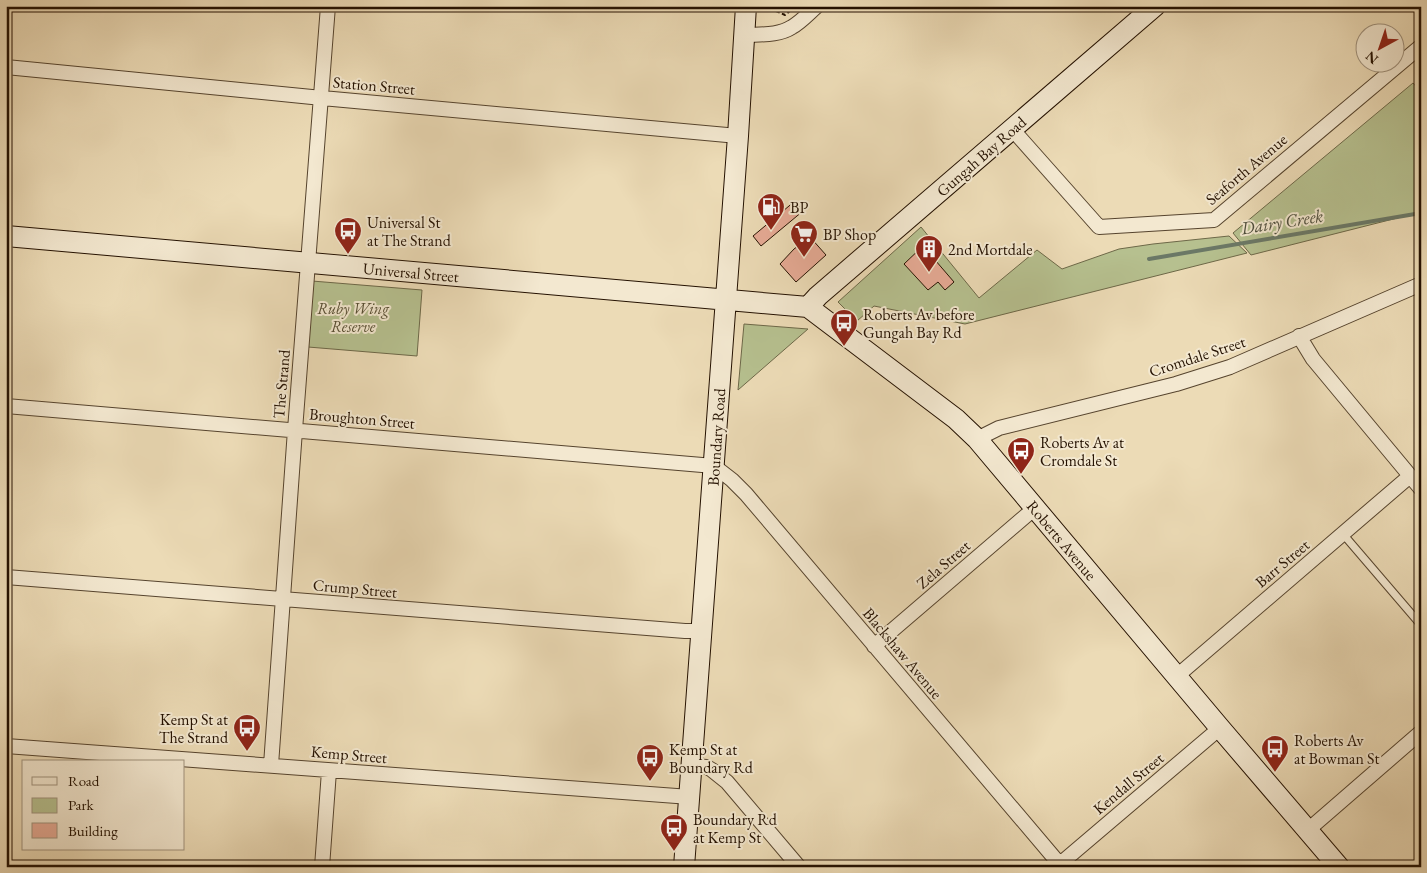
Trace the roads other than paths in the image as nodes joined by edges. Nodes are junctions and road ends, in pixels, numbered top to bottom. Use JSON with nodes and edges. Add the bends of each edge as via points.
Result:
{"nodes":[{"id":1,"x":328,"y":6,"type":"edge"},
{"id":2,"x":746,"y":6,"type":"edge"},
{"id":3,"x":817,"y":6,"type":"edge"},
{"id":4,"x":1155,"y":6,"type":"edge"},
{"id":5,"x":744,"y":35,"type":"junction"},
{"id":6,"x":1421,"y":46,"type":"edge"},
{"id":7,"x":6,"y":67,"type":"edge"},
{"id":8,"x":322,"y":98,"type":"junction"},
{"id":9,"x":1012,"y":129,"type":"junction"},
{"id":10,"x":738,"y":136,"type":"junction"},
{"id":11,"x":6,"y":236,"type":"edge"},
{"id":12,"x":308,"y":263,"type":"junction"},
{"id":13,"x":1421,"y":284,"type":"edge"},
{"id":14,"x":726,"y":300,"type":"junction"},
{"id":15,"x":808,"y":307,"type":"junction"},
{"id":16,"x":1299,"y":336,"type":"junction"},
{"id":17,"x":6,"y":406,"type":"edge"},
{"id":18,"x":295,"y":430,"type":"junction"},
{"id":19,"x":977,"y":439,"type":"junction"},
{"id":20,"x":714,"y":466,"type":"junction"},
{"id":21,"x":1410,"y":476,"type":"junction"},
{"id":22,"x":1421,"y":489,"type":"edge"},
{"id":23,"x":1035,"y":508,"type":"junction"},
{"id":24,"x":1343,"y":534,"type":"junction"},
{"id":25,"x":6,"y":577,"type":"edge"},
{"id":26,"x":282,"y":600,"type":"junction"},
{"id":27,"x":1421,"y":625,"type":"edge"},
{"id":28,"x":701,"y":631,"type":"junction"},
{"id":29,"x":874,"y":646,"type":"junction"},
{"id":30,"x":1177,"y":676,"type":"junction"},
{"id":31,"x":1220,"y":728,"type":"junction"},
{"id":32,"x":1421,"y":732,"type":"edge"},
{"id":33,"x":6,"y":746,"type":"edge"},
{"id":34,"x":271,"y":765,"type":"junction"},
{"id":35,"x":692,"y":766,"type":"junction"},
{"id":36,"x":330,"y":771,"type":"junction"},
{"id":37,"x":690,"y":797,"type":"junction"},
{"id":38,"x":1308,"y":830,"type":"junction"},
{"id":39,"x":1061,"y":866,"type":"edge"},
{"id":40,"x":322,"y":867,"type":"edge"},
{"id":41,"x":684,"y":867,"type":"edge"},
{"id":42,"x":799,"y":867,"type":"edge"},
{"id":43,"x":1339,"y":867,"type":"edge"}],
"edges":[{"from":1,"to":8,"type":"street","name":"The Strand"},
{"from":2,"to":5,"type":"street","name":"Boundary Road"},
{"from":3,"to":5,"type":"street","via":[[786,31]]},
{"from":4,"to":9,"type":"street","name":"Gungah Bay Road"},
{"from":5,"to":10,"type":"street","name":"Boundary Road"},
{"from":6,"to":9,"type":"street","name":"Seaforth Avenue","via":[[1214,220],[1099,227]]},
{"from":7,"to":8,"type":"street","name":"Station Street"},
{"from":8,"to":10,"type":"street","name":"Station Street"},
{"from":8,"to":12,"type":"street","name":"The Strand"},
{"from":9,"to":15,"type":"street","name":"Gungah Bay Road"},
{"from":10,"to":14,"type":"street","name":"Boundary Road"},
{"from":11,"to":12,"type":"street","name":"Universal Street"},
{"from":12,"to":14,"type":"street","name":"Universal Street"},
{"from":12,"to":18,"type":"street","name":"The Strand"},
{"from":13,"to":16,"type":"street","name":"Cromdale Street"},
{"from":14,"to":15,"type":"street"},
{"from":14,"to":20,"type":"street","name":"Boundary Road"},
{"from":15,"to":19,"type":"street","name":"Roberts Avenue","via":[[956,419]]},
{"from":16,"to":19,"type":"street","name":"Cromdale Street","via":[[1202,376],[999,428]]},
{"from":16,"to":21,"type":"street","via":[[1313,359]]},
{"from":17,"to":18,"type":"street","name":"Broughton Street"},
{"from":18,"to":20,"type":"street","name":"Broughton Street"},
{"from":18,"to":26,"type":"street","name":"The Strand"},
{"from":19,"to":23,"type":"street","name":"Roberts Avenue"},
{"from":20,"to":28,"type":"street","name":"Boundary Road"},
{"from":20,"to":29,"type":"street","name":"Blackshaw Avenue","via":[[746,494]]},
{"from":21,"to":22,"type":"street"},
{"from":21,"to":24,"type":"street","name":"Barr Street"},
{"from":23,"to":29,"type":"street","name":"Zela Street"},
{"from":23,"to":30,"type":"street","name":"Roberts Avenue"},
{"from":24,"to":27,"type":"lane"},
{"from":24,"to":30,"type":"street","name":"Barr Street"},
{"from":25,"to":26,"type":"street","name":"Crump Street"},
{"from":26,"to":28,"type":"street","name":"Crump Street"},
{"from":26,"to":34,"type":"street","name":"The Strand"},
{"from":28,"to":35,"type":"street","name":"Boundary Road"},
{"from":29,"to":39,"type":"street","name":"Blackshaw Avenue"},
{"from":30,"to":31,"type":"street","name":"Roberts Avenue"},
{"from":31,"to":38,"type":"street","name":"Roberts Avenue"},
{"from":31,"to":39,"type":"street","name":"Kendall Street"},
{"from":32,"to":38,"type":"street"},
{"from":33,"to":34,"type":"street","name":"Kemp Street"},
{"from":34,"to":36,"type":"street","name":"Kemp Street"},
{"from":35,"to":37,"type":"street","name":"Boundary Road"},
{"from":35,"to":42,"type":"street","via":[[707,767],[727,782]]},
{"from":36,"to":37,"type":"street","name":"Kemp Street"},
{"from":36,"to":40,"type":"street"},
{"from":37,"to":41,"type":"street","name":"Boundary Road"},
{"from":38,"to":43,"type":"street","name":"Roberts Avenue"}]}
